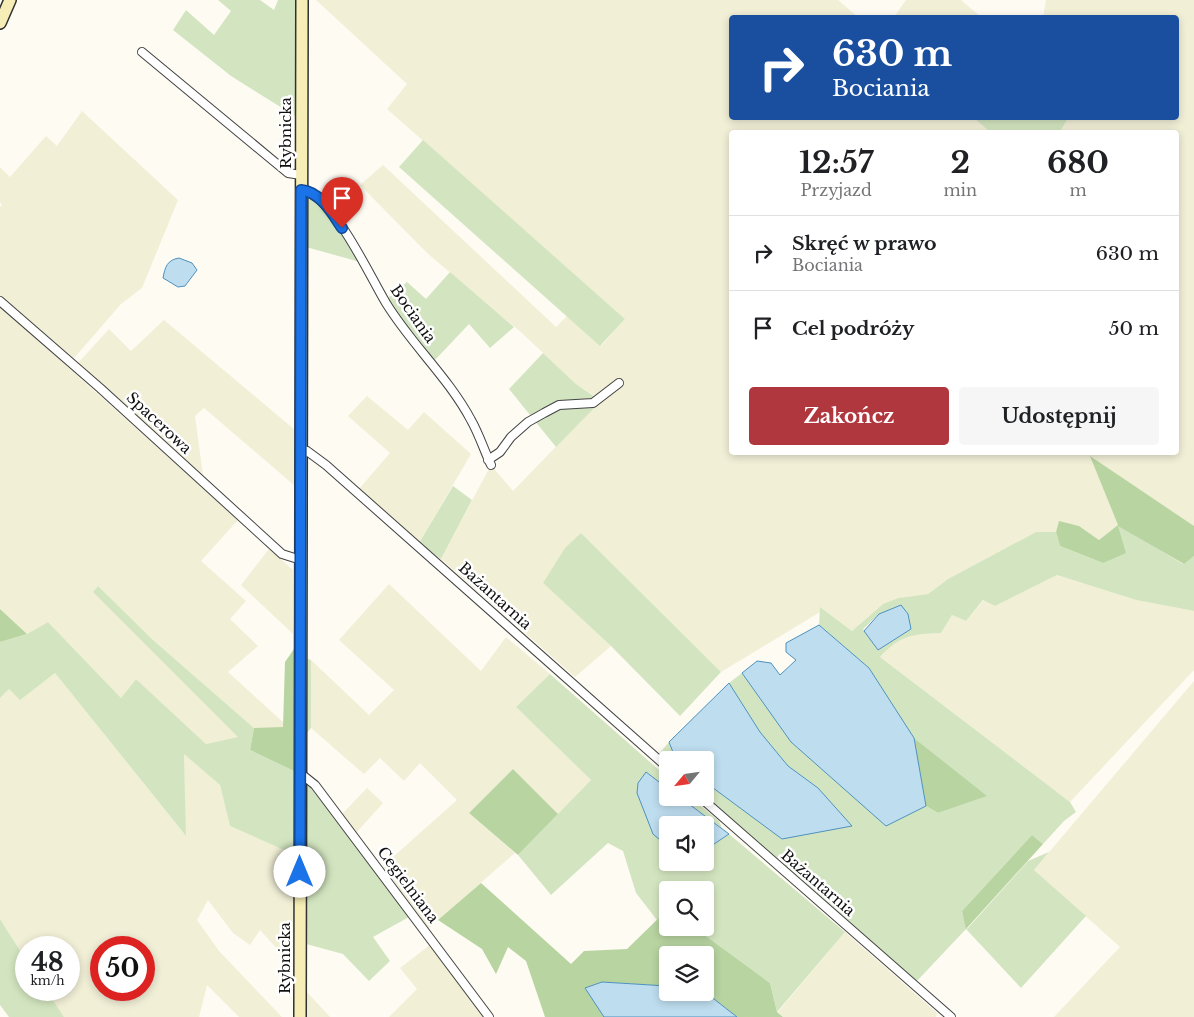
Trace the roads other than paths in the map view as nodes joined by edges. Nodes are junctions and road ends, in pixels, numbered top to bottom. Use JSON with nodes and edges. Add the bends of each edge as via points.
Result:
{"nodes":[{"id":1,"x":10,"y":0,"type":"edge"},
{"id":2,"x":302,"y":0,"type":"edge"},
{"id":3,"x":0,"y":23,"type":"edge"},
{"id":4,"x":142,"y":52,"type":"dead end"},
{"id":5,"x":301,"y":175,"type":"junction"},
{"id":6,"x":301,"y":190,"type":"junction"},
{"id":7,"x":0,"y":301,"type":"edge"},
{"id":8,"x":619,"y":383,"type":"dead end"},
{"id":9,"x":302,"y":450,"type":"junction"},
{"id":10,"x":301,"y":560,"type":"junction"},
{"id":11,"x":659,"y":760,"type":"edge"},
{"id":12,"x":300,"y":773,"type":"junction"},
{"id":13,"x":710,"y":806,"type":"edge"},
{"id":14,"x":300,"y":1017,"type":"edge"},
{"id":15,"x":489,"y":1017,"type":"edge"},
{"id":16,"x":951,"y":1017,"type":"edge"}],
"edges":[{"from":1,"to":3,"type":"main road"},
{"from":2,"to":5,"type":"main road","name":"Rybnicka"},
{"from":4,"to":5,"type":"street","via":[[288,174]]},
{"from":5,"to":6,"type":"main road","name":"Rybnicka"},
{"from":6,"to":8,"type":"street","name":"Bociania","via":[[311,191],[319,197],[352,241],[386,304],[472,420],[490,463],[528,422],[559,405],[593,403]]},
{"from":6,"to":9,"type":"main road","name":"Rybnicka"},
{"from":7,"to":10,"type":"street","name":"Spacerowa","via":[[282,554]]},
{"from":9,"to":10,"type":"main road","name":"Rybnicka"},
{"from":9,"to":11,"type":"street","name":"Bażantarnia","via":[[326,465]]},
{"from":10,"to":12,"type":"main road","name":"Rybnicka"},
{"from":12,"to":14,"type":"main road","name":"Rybnicka"},
{"from":12,"to":15,"type":"street","name":"Cegielniana","via":[[315,785]]},
{"from":13,"to":16,"type":"street","name":"Bażantarnia"}]}
